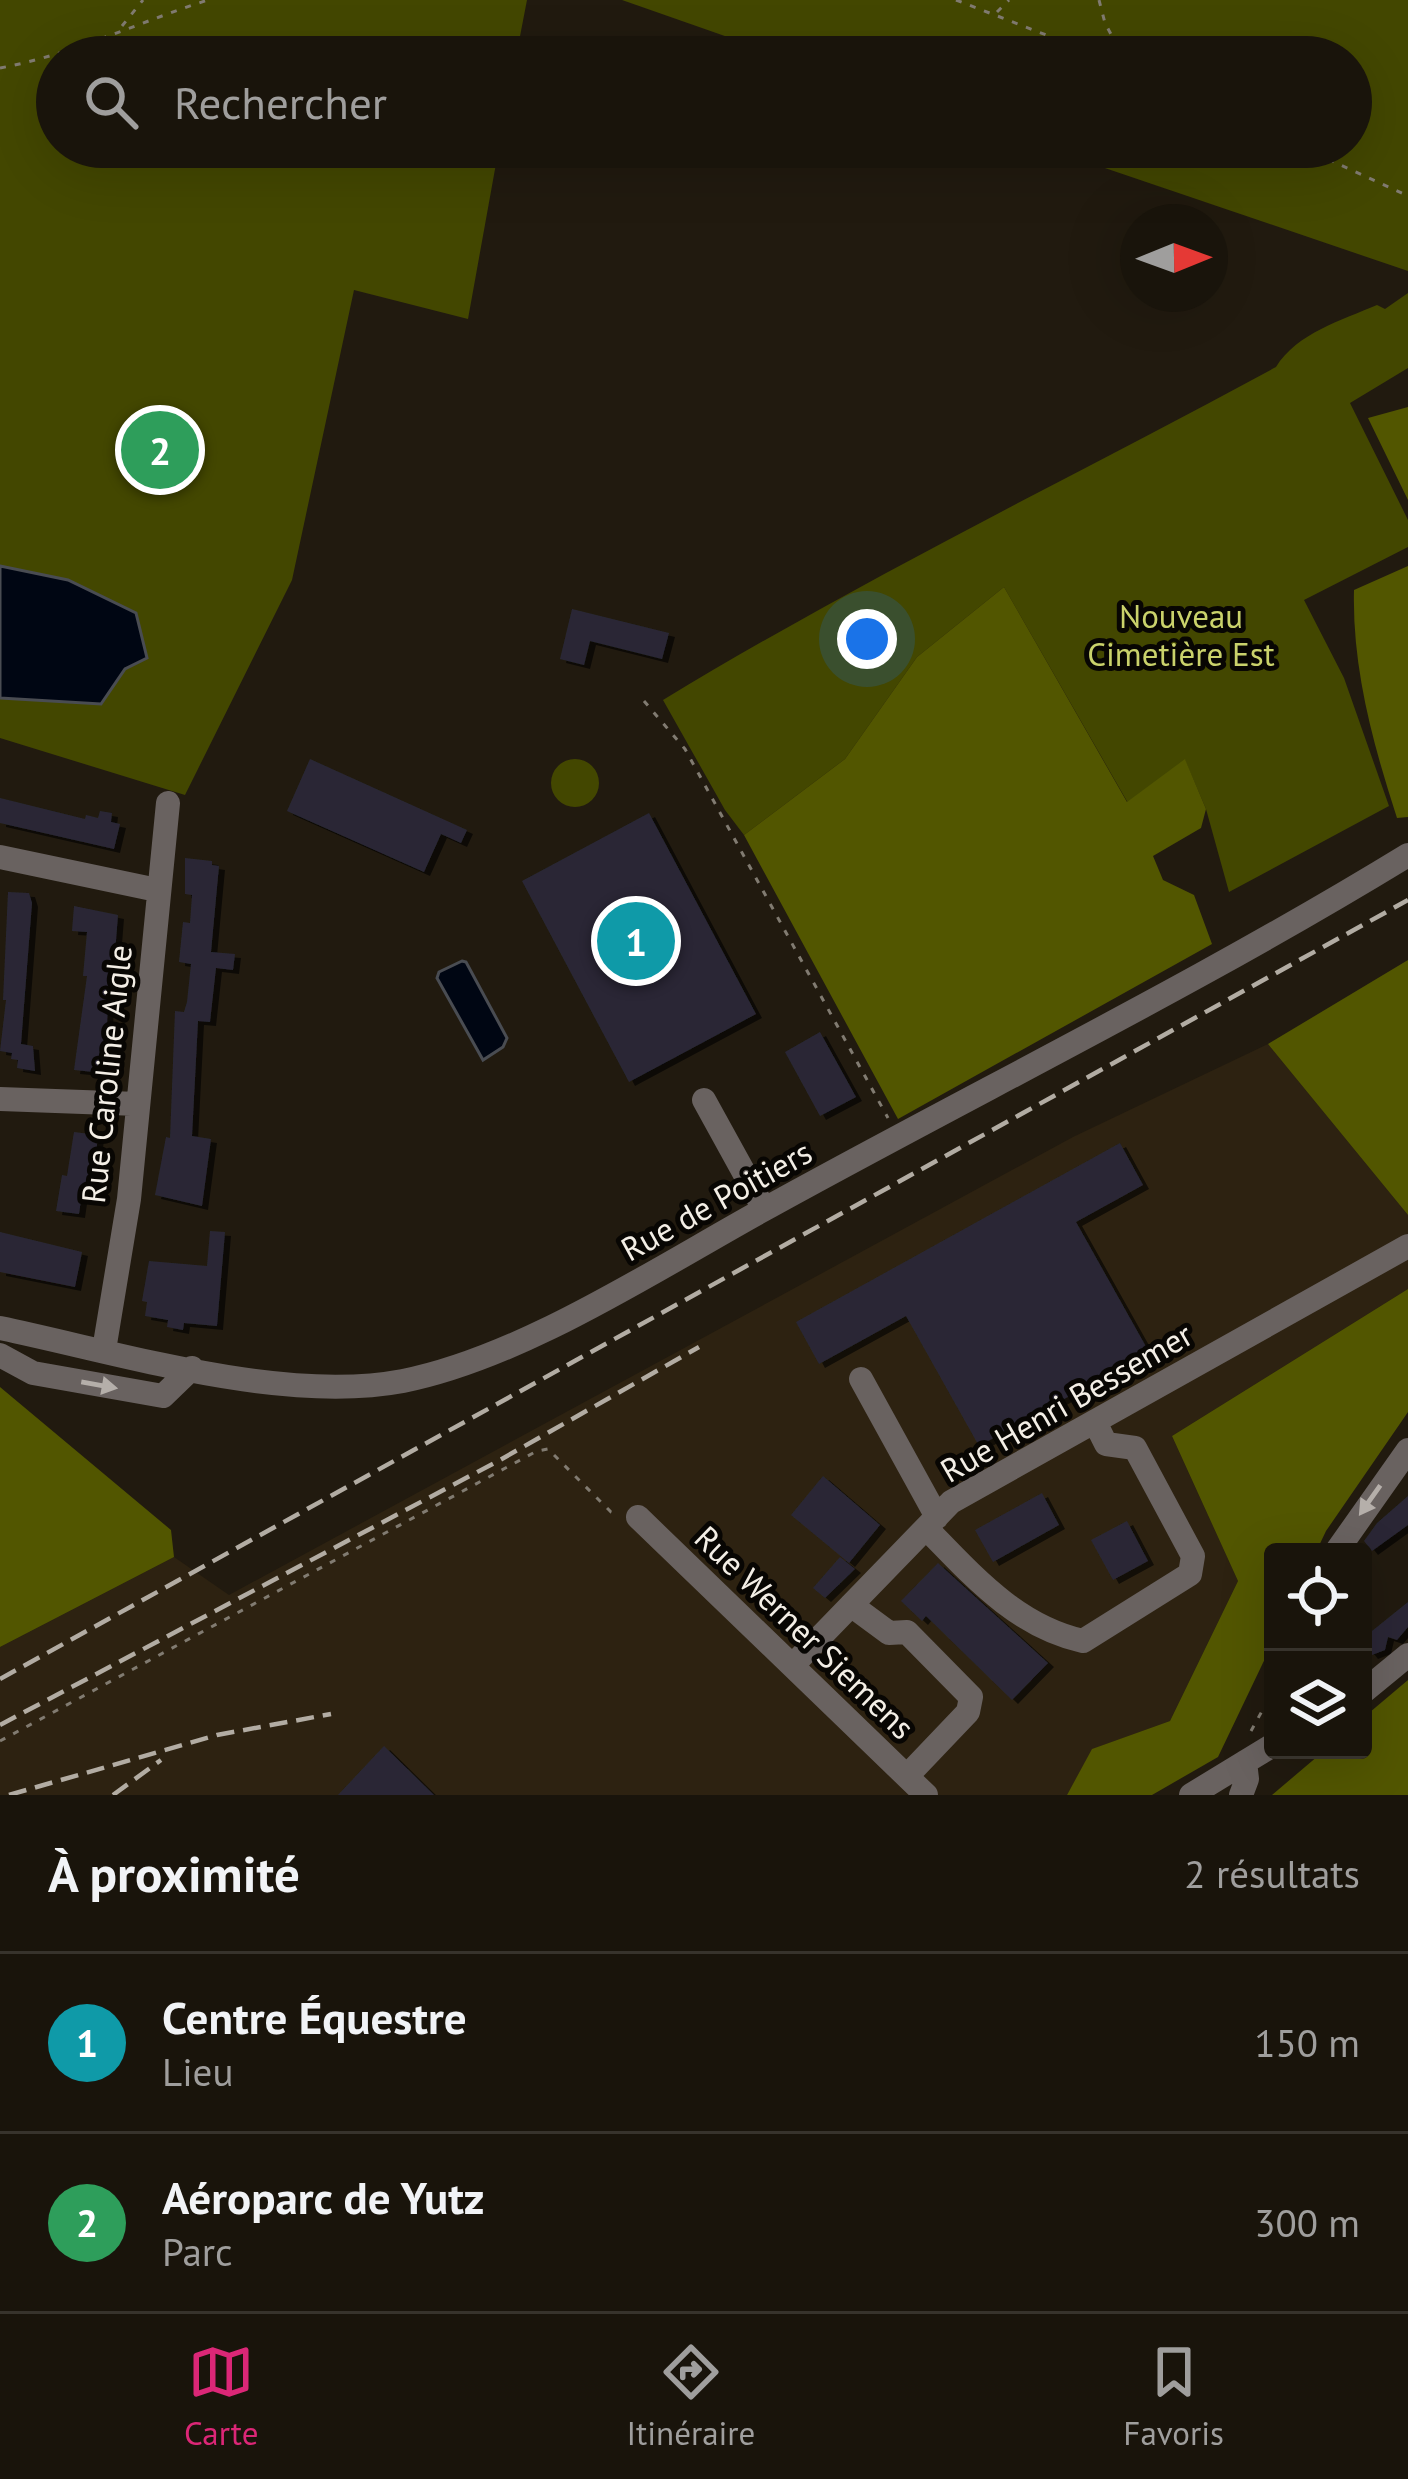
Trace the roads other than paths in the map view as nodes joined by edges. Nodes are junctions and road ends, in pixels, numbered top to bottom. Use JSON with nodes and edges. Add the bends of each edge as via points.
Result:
{"nodes":[{"id":1,"x":168,"y":803,"type":"dead end"},
{"id":2,"x":1408,"y":855,"type":"edge"},
{"id":3,"x":0,"y":856,"type":"edge"},
{"id":4,"x":157,"y":890,"type":"junction"},
{"id":5,"x":0,"y":1099,"type":"edge"},
{"id":6,"x":704,"y":1100,"type":"dead end"},
{"id":7,"x":139,"y":1103,"type":"junction"},
{"id":8,"x":764,"y":1209,"type":"junction"},
{"id":9,"x":1408,"y":1246,"type":"edge"},
{"id":10,"x":0,"y":1328,"type":"edge"},
{"id":11,"x":104,"y":1350,"type":"junction"},
{"id":12,"x":0,"y":1355,"type":"edge"},
{"id":13,"x":192,"y":1368,"type":"junction"},
{"id":14,"x":861,"y":1379,"type":"dead end"},
{"id":15,"x":1095,"y":1422,"type":"junction"},
{"id":16,"x":1408,"y":1450,"type":"edge"},
{"id":17,"x":638,"y":1517,"type":"road end"},
{"id":18,"x":931,"y":1522,"type":"junction"},
{"id":19,"x":1342,"y":1543,"type":"edge"},
{"id":20,"x":851,"y":1605,"type":"junction"},
{"id":21,"x":1408,"y":1655,"type":"edge"},
{"id":22,"x":794,"y":1664,"type":"junction"},
{"id":23,"x":1372,"y":1685,"type":"edge"},
{"id":24,"x":1264,"y":1750,"type":"edge"},
{"id":25,"x":1245,"y":1762,"type":"junction"},
{"id":26,"x":907,"y":1776,"type":"junction"},
{"id":27,"x":926,"y":1795,"type":"edge"},
{"id":28,"x":1191,"y":1795,"type":"edge"},
{"id":29,"x":1240,"y":1795,"type":"edge"}],
"edges":[{"from":1,"to":4,"type":"street","name":"Rue Caroline Aigle"},
{"from":2,"to":8,"type":"street","name":"Rue de Poitiers"},
{"from":3,"to":4,"type":"street"},
{"from":4,"to":7,"type":"street","name":"Rue Caroline Aigle"},
{"from":5,"to":7,"type":"street"},
{"from":6,"to":8,"type":"street"},
{"from":7,"to":11,"type":"street","name":"Rue Caroline Aigle"},
{"from":8,"to":13,"type":"street","name":"Rue de Poitiers","via":[[477,1360],[401,1382],[317,1386]]},
{"from":9,"to":15,"type":"street","name":"Rue Henri Bessemer"},
{"from":10,"to":11,"type":"street","name":"Rue de Poitiers"},
{"from":11,"to":13,"type":"street","name":"Rue de Poitiers"},
{"from":12,"to":13,"type":"street","one_way":true,"via":[[33,1373],[163,1396]]},
{"from":14,"to":18,"type":"street"},
{"from":15,"to":18,"type":"street","name":"Rue Henri Bessemer","via":[[951,1502]]},
{"from":15,"to":18,"type":"street","via":[[1106,1444],[1135,1448],[1193,1556],[1190,1574],[1083,1641],[1024,1619],[978,1581]]},
{"from":16,"to":19,"type":"street","one_way":true},
{"from":17,"to":22,"type":"street","name":"Rue Werner Siemens"},
{"from":18,"to":20,"type":"street","name":"Rue Henri Bessemer"},
{"from":20,"to":22,"type":"street","name":"Rue Henri Bessemer"},
{"from":20,"to":26,"type":"street","via":[[889,1633],[908,1632],[970,1696],[968,1712]]},
{"from":21,"to":23,"type":"street"},
{"from":22,"to":26,"type":"street","name":"Rue Werner Siemens"},
{"from":24,"to":25,"type":"street"},
{"from":25,"to":28,"type":"street"},
{"from":25,"to":29,"type":"street"},
{"from":26,"to":27,"type":"street","name":"Rue Werner Siemens"}]}
